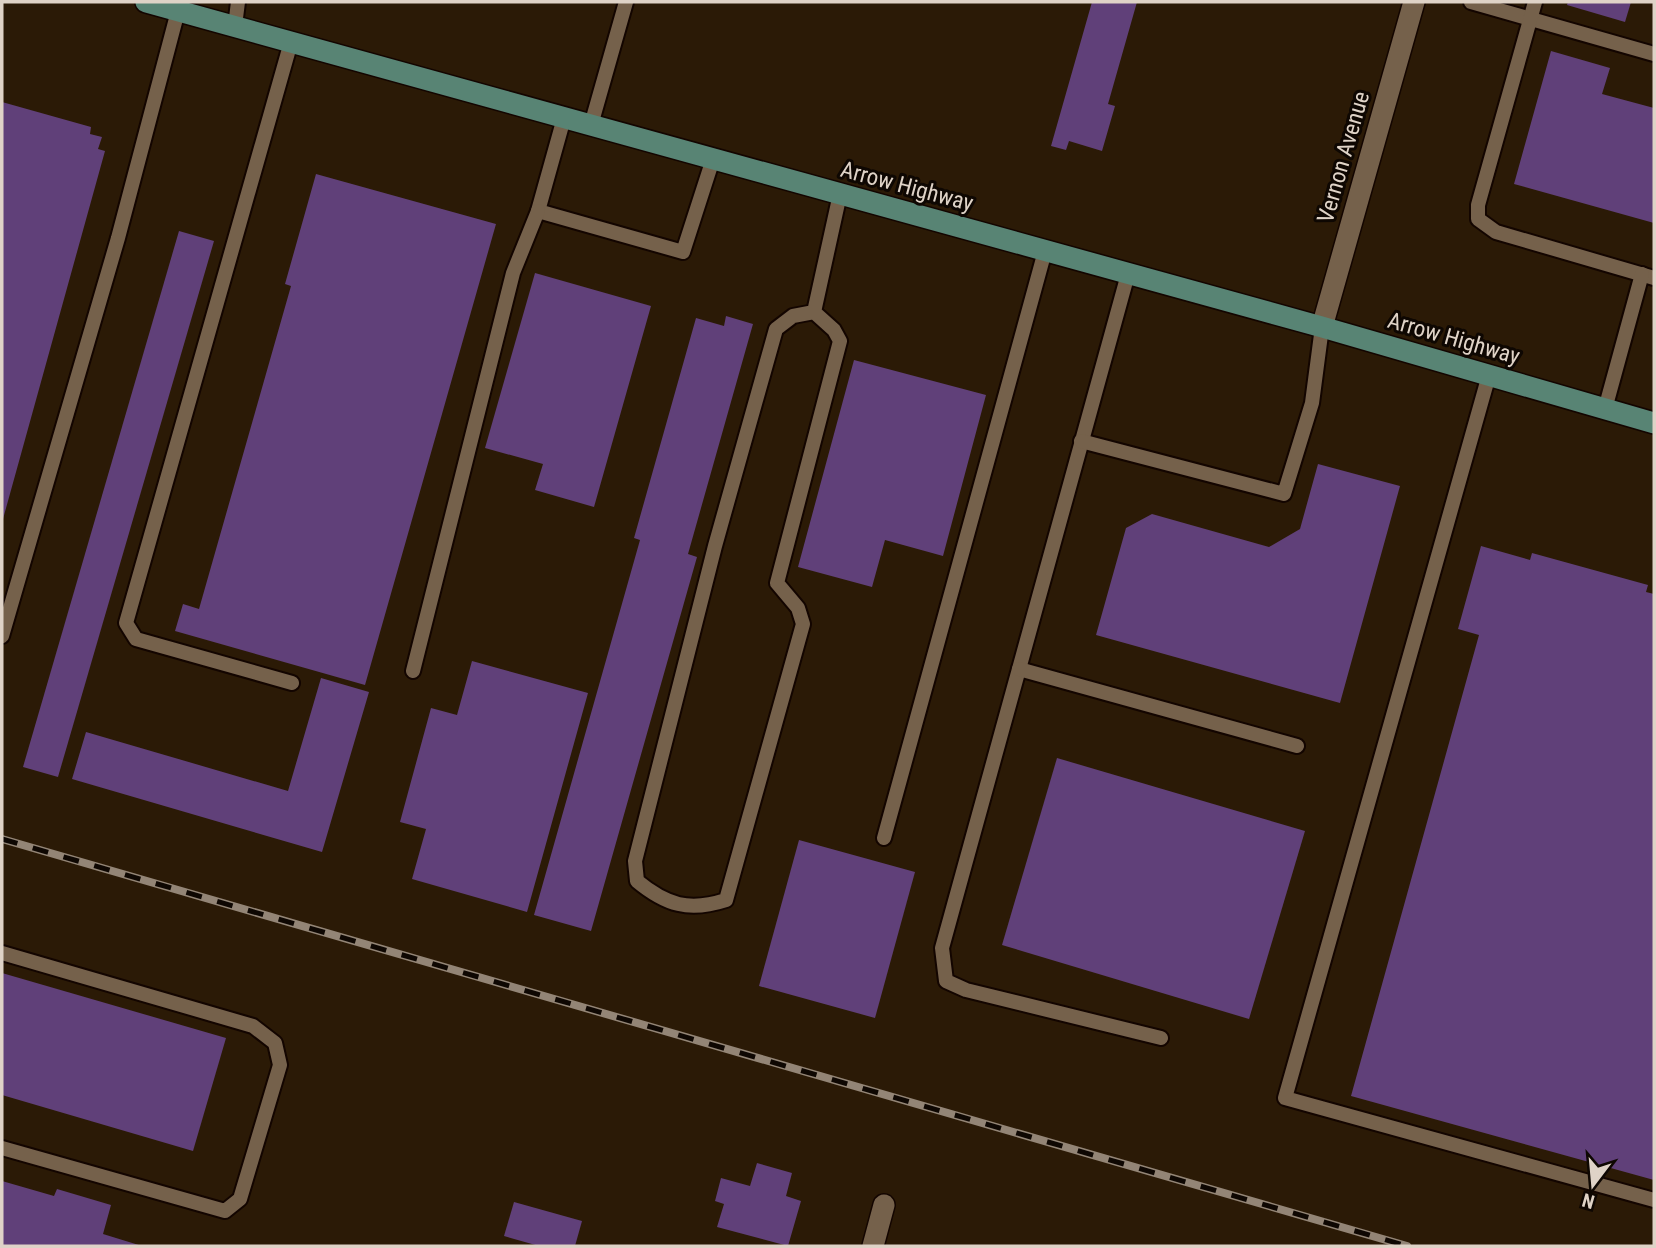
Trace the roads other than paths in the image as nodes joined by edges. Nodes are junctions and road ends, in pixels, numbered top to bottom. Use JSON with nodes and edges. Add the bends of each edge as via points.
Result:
{"nodes":[{"id":1,"x":146,"y":2,"type":"edge"},
{"id":2,"x":238,"y":2,"type":"edge"},
{"id":3,"x":626,"y":2,"type":"edge"},
{"id":4,"x":1414,"y":2,"type":"edge"},
{"id":5,"x":1471,"y":2,"type":"edge"},
{"id":6,"x":1535,"y":2,"type":"edge"},
{"id":7,"x":178,"y":11,"type":"junction"},
{"id":8,"x":1530,"y":21,"type":"junction"},
{"id":9,"x":235,"y":26,"type":"junction"},
{"id":10,"x":290,"y":42,"type":"junction"},
{"id":11,"x":1654,"y":54,"type":"edge"},
{"id":12,"x":564,"y":118,"type":"junction"},
{"id":13,"x":591,"y":125,"type":"junction"},
{"id":14,"x":713,"y":159,"type":"junction"},
{"id":15,"x":840,"y":194,"type":"junction"},
{"id":16,"x":538,"y":211,"type":"junction"},
{"id":17,"x":1045,"y":251,"type":"junction"},
{"id":18,"x":1128,"y":274,"type":"junction"},
{"id":19,"x":1648,"y":276,"type":"edge"},
{"id":20,"x":814,"y":312,"type":"junction"},
{"id":21,"x":1322,"y":327,"type":"junction"},
{"id":22,"x":1489,"y":375,"type":"junction"},
{"id":23,"x":1605,"y":408,"type":"junction"},
{"id":24,"x":1654,"y":423,"type":"edge"},
{"id":25,"x":1081,"y":441,"type":"junction"},
{"id":26,"x":2,"y":636,"type":"edge"},
{"id":27,"x":1019,"y":669,"type":"junction"},
{"id":28,"x":413,"y":671,"type":"dead end"},
{"id":29,"x":292,"y":684,"type":"dead end"},
{"id":30,"x":1297,"y":746,"type":"dead end"},
{"id":31,"x":884,"y":838,"type":"dead end"},
{"id":32,"x":2,"y":953,"type":"edge"},
{"id":33,"x":1161,"y":1038,"type":"dead end"},
{"id":34,"x":2,"y":1148,"type":"edge"},
{"id":35,"x":1654,"y":1200,"type":"edge"},
{"id":36,"x":884,"y":1205,"type":"dead end"},
{"id":37,"x":873,"y":1246,"type":"edge"}],
"edges":[{"from":1,"to":7,"type":"main road","name":"Arrow Highway"},
{"from":2,"to":9,"type":"lane"},
{"from":3,"to":13,"type":"lane"},
{"from":4,"to":21,"type":"street","name":"Vernon Avenue"},
{"from":5,"to":8,"type":"lane"},
{"from":6,"to":8,"type":"lane"},
{"from":7,"to":9,"type":"main road","name":"Arrow Highway"},
{"from":7,"to":26,"type":"lane","via":[[118,238]]},
{"from":8,"to":11,"type":"lane"},
{"from":8,"to":19,"type":"lane","via":[[1478,205],[1478,219],[1496,232]]},
{"from":9,"to":10,"type":"main road","name":"Arrow Highway"},
{"from":10,"to":12,"type":"main road","name":"Arrow Highway"},
{"from":10,"to":29,"type":"lane","via":[[126,623],[136,639]]},
{"from":12,"to":13,"type":"main road","name":"Arrow Highway"},
{"from":12,"to":16,"type":"lane"},
{"from":13,"to":14,"type":"main road","name":"Arrow Highway"},
{"from":14,"to":15,"type":"main road","name":"Arrow Highway"},
{"from":14,"to":16,"type":"lane","via":[[683,252]]},
{"from":15,"to":17,"type":"main road","name":"Arrow Highway"},
{"from":15,"to":20,"type":"lane"},
{"from":16,"to":28,"type":"lane","via":[[513,273]]},
{"from":17,"to":18,"type":"main road","name":"Arrow Highway"},
{"from":17,"to":31,"type":"lane"},
{"from":18,"to":21,"type":"main road","name":"Arrow Highway"},
{"from":18,"to":25,"type":"lane"},
{"from":19,"to":23,"type":"lane"},
{"from":20,"to":20,"type":"lane","via":[[793,317],[776,329],[715,546],[635,861],[637,881],[660,899],[703,908],[726,900],[803,624],[798,608],[777,583],[840,341]]},
{"from":21,"to":22,"type":"main road","name":"Arrow Highway"},
{"from":21,"to":25,"type":"lane","via":[[1312,403],[1284,494]]},
{"from":22,"to":23,"type":"main road","name":"Arrow Highway"},
{"from":22,"to":35,"type":"lane","via":[[1284,1098]]},
{"from":23,"to":24,"type":"main road","name":"Arrow Highway"},
{"from":25,"to":27,"type":"lane"},
{"from":27,"to":30,"type":"lane"},
{"from":27,"to":33,"type":"lane","via":[[942,948],[946,981],[966,990]]},
{"from":32,"to":34,"type":"lane","via":[[253,1026],[275,1043],[280,1065],[240,1199],[225,1211]]},
{"from":36,"to":37,"type":"street"}]}
